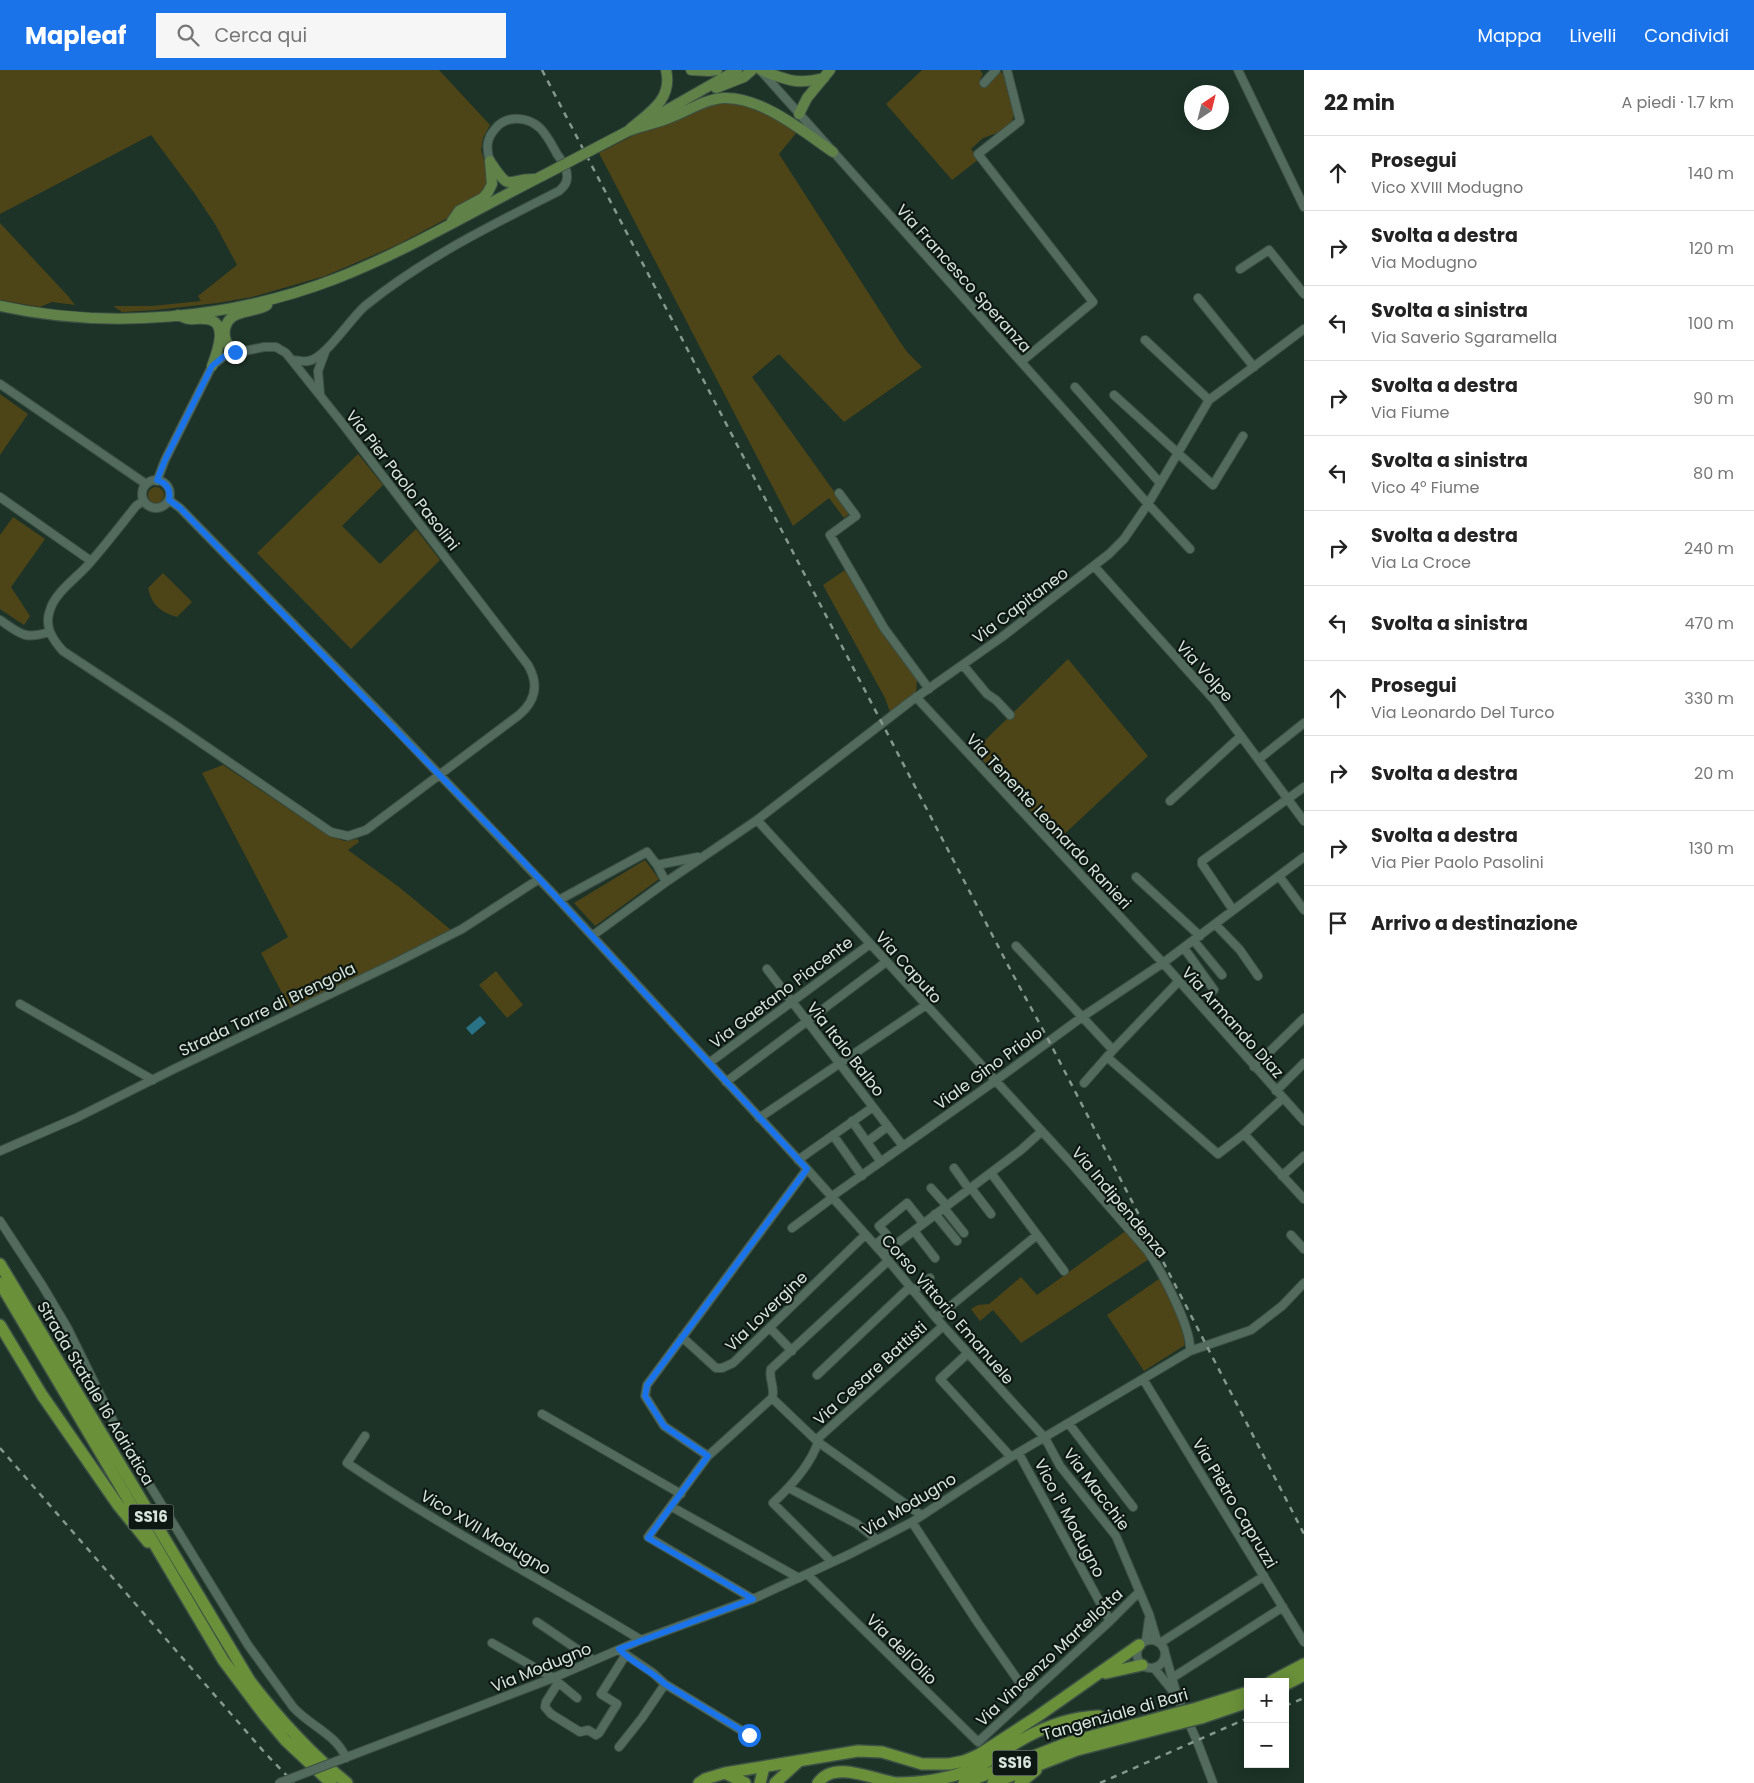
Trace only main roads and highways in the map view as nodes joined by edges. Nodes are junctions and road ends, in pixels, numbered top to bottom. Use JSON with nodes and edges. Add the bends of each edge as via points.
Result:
{"nodes":[{"id":1,"x":666,"y":70,"type":"edge"},
{"id":2,"x":691,"y":70,"type":"edge"},
{"id":3,"x":717,"y":70,"type":"edge"},
{"id":4,"x":761,"y":70,"type":"edge"},
{"id":5,"x":745,"y":72,"type":"edge"},
{"id":6,"x":827,"y":74,"type":"edge"},
{"id":7,"x":799,"y":114,"type":"road end"},
{"id":8,"x":628,"y":130,"type":"junction"},
{"id":9,"x":833,"y":152,"type":"road end"},
{"id":10,"x":539,"y":177,"type":"junction"},
{"id":11,"x":450,"y":224,"type":"junction"},
{"id":12,"x":278,"y":297,"type":"junction"},
{"id":13,"x":0,"y":306,"type":"edge"},
{"id":14,"x":177,"y":315,"type":"junction"},
{"id":15,"x":235,"y":352,"type":"road end"},
{"id":16,"x":212,"y":366,"type":"road end"},
{"id":17,"x":0,"y":1264,"type":"edge"},
{"id":18,"x":0,"y":1283,"type":"edge"},
{"id":19,"x":0,"y":1325,"type":"edge"},
{"id":20,"x":165,"y":1561,"type":"junction"},
{"id":21,"x":1142,"y":1643,"type":"road end"},
{"id":22,"x":1304,"y":1664,"type":"edge"},
{"id":23,"x":1142,"y":1665,"type":"road end"},
{"id":24,"x":1304,"y":1675,"type":"edge"},
{"id":25,"x":1097,"y":1676,"type":"junction"},
{"id":26,"x":1278,"y":1678,"type":"edge"},
{"id":27,"x":1289,"y":1683,"type":"edge"},
{"id":28,"x":1244,"y":1694,"type":"edge"},
{"id":29,"x":1244,"y":1703,"type":"edge"},
{"id":30,"x":1099,"y":1716,"type":"dead end"},
{"id":31,"x":1180,"y":1718,"type":"junction"},
{"id":32,"x":1068,"y":1748,"type":"junction"},
{"id":33,"x":800,"y":1760,"type":"junction"},
{"id":34,"x":313,"y":1761,"type":"junction"},
{"id":35,"x":1045,"y":1763,"type":"junction"},
{"id":36,"x":764,"y":1767,"type":"junction"},
{"id":37,"x":725,"y":1773,"type":"junction"},
{"id":38,"x":331,"y":1783,"type":"edge"},
{"id":39,"x":347,"y":1783,"type":"edge"},
{"id":40,"x":699,"y":1783,"type":"edge"},
{"id":41,"x":745,"y":1783,"type":"edge"},
{"id":42,"x":760,"y":1783,"type":"edge"},
{"id":43,"x":774,"y":1783,"type":"edge"},
{"id":44,"x":818,"y":1783,"type":"edge"},
{"id":45,"x":964,"y":1783,"type":"edge"},
{"id":46,"x":993,"y":1783,"type":"edge"},
{"id":47,"x":1020,"y":1783,"type":"edge"}],
"edges":[{"from":1,"to":8,"type":"main road","via":[[668,84],[664,97]]},
{"from":2,"to":3,"type":"main road"},
{"from":4,"to":6,"type":"main road","via":[[798,82]]},
{"from":5,"to":8,"type":"main road","via":[[729,84],[694,96]]},
{"from":6,"to":7,"type":"main road","via":[[806,98]]},
{"from":8,"to":9,"type":"main road","via":[[723,98],[750,103],[772,112]]},
{"from":8,"to":10,"type":"main road","bridge":true},
{"from":10,"to":11,"type":"main road"},
{"from":10,"to":11,"type":"main road","via":[[507,183],[490,161],[492,184],[488,192],[459,211]]},
{"from":11,"to":12,"type":"main road","via":[[384,258]]},
{"from":12,"to":14,"type":"main road"},
{"from":12,"to":15,"type":"main road","via":[[265,307],[242,312],[229,320],[225,340]]},
{"from":13,"to":14,"type":"main road","via":[[99,318]]},
{"from":14,"to":16,"type":"main road","via":[[189,320],[211,320],[220,329]]},
{"from":17,"to":34,"type":"highway","name":"Strada Statale 16 Adriatica","number":"SS16","via":[[250,1681]]},
{"from":18,"to":20,"type":"highway","name":"Strada Statale 16 Adriatica","number":"SS16"},
{"from":19,"to":20,"type":"highway","via":[[42,1394],[118,1505]]},
{"from":20,"to":34,"type":"highway","name":"Strada Statale 16 Adriatica","number":"SS16","via":[[223,1660],[265,1716]]},
{"from":21,"to":25,"type":"highway"},
{"from":22,"to":26,"type":"highway"},
{"from":23,"to":25,"type":"highway"},
{"from":24,"to":27,"type":"highway"},
{"from":25,"to":33,"type":"highway","via":[[964,1761],[922,1764],[882,1752],[858,1751]]},
{"from":28,"to":31,"type":"highway","name":"Tangenziale di Bari","number":"SS16","bridge":true},
{"from":29,"to":31,"type":"highway","name":"Tangenziale di Bari","number":"SS16","bridge":true},
{"from":30,"to":44,"type":"highway","via":[[1043,1729],[987,1762],[935,1780],[898,1783],[847,1771],[832,1772]]},
{"from":31,"to":32,"type":"highway","name":"Tangenziale di Bari","number":"SS16"},
{"from":32,"to":35,"type":"highway","name":"Tangenziale di Bari","number":"SS16"},
{"from":32,"to":45,"type":"highway","name":"Tangenziale di Bari","number":"SS16"},
{"from":33,"to":36,"type":"highway"},
{"from":33,"to":43,"type":"highway"},
{"from":34,"to":38,"type":"highway","number":"SS16"},
{"from":34,"to":39,"type":"highway","number":"SS16"},
{"from":35,"to":46,"type":"highway","name":"Tangenziale di Bari","number":"SS16"},
{"from":35,"to":47,"type":"highway"},
{"from":36,"to":37,"type":"highway"},
{"from":36,"to":42,"type":"highway"},
{"from":36,"to":43,"type":"highway"},
{"from":37,"to":40,"type":"highway"},
{"from":37,"to":41,"type":"highway"}]}
